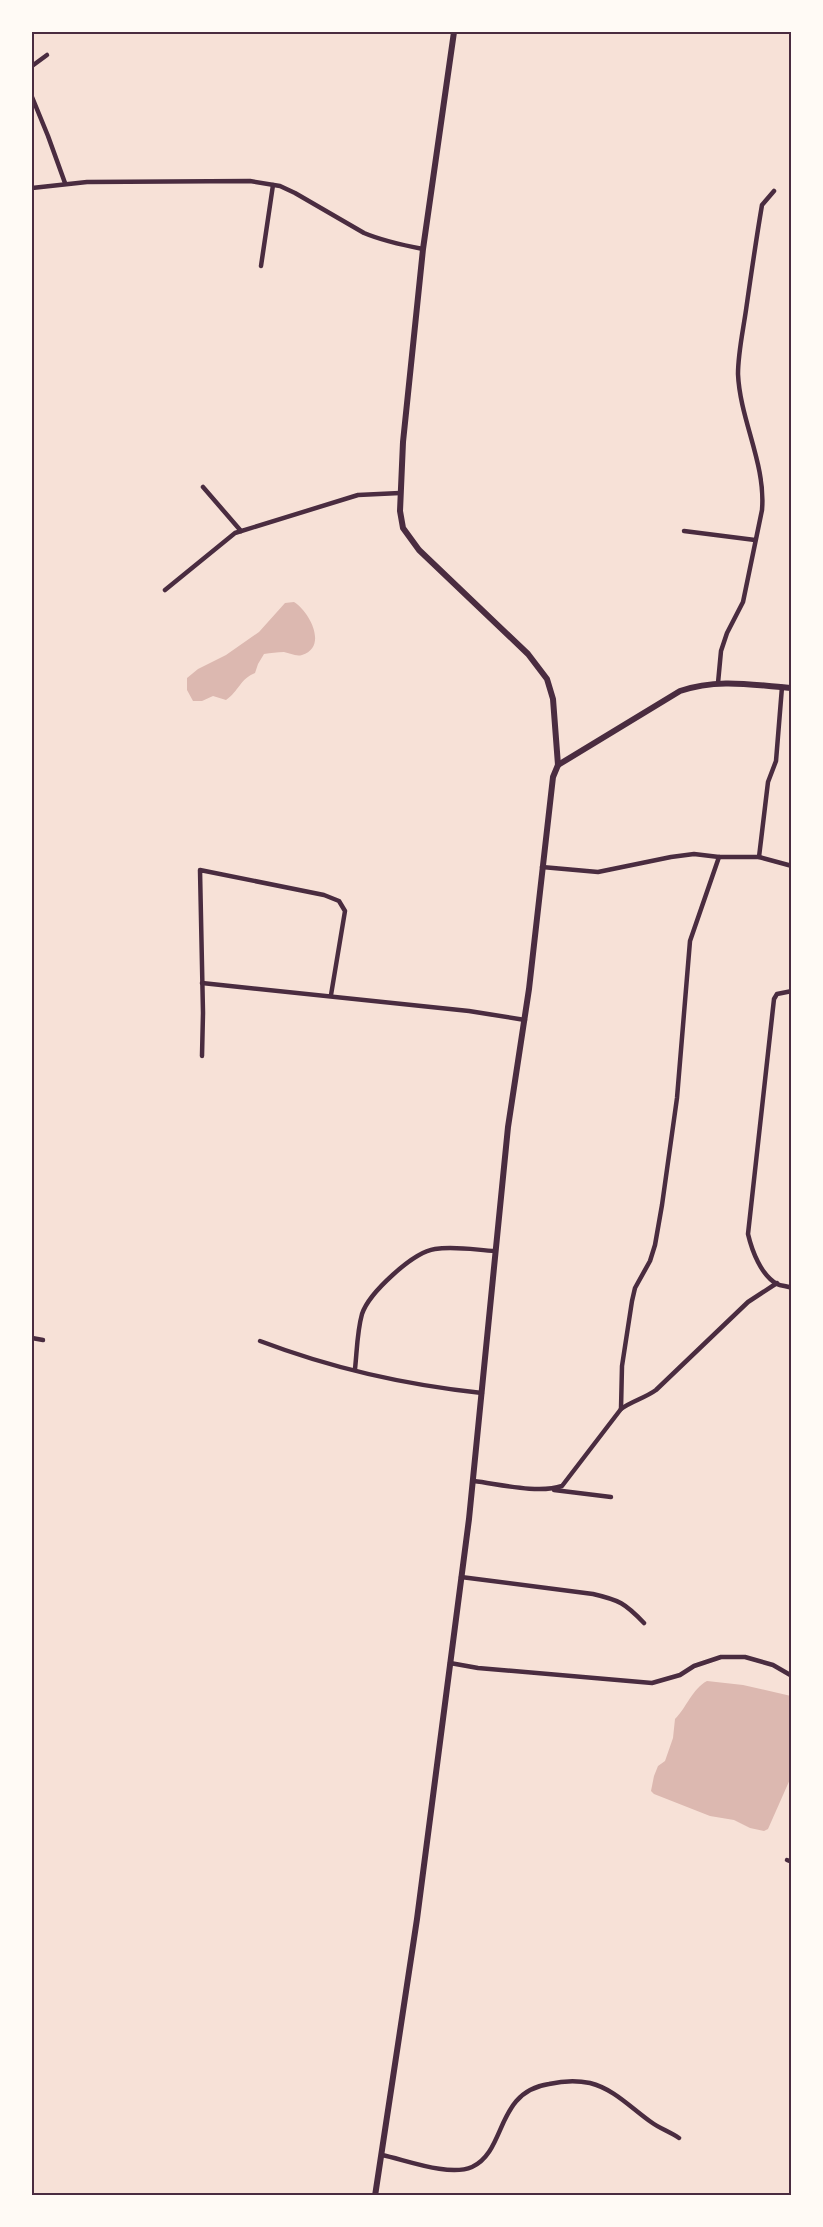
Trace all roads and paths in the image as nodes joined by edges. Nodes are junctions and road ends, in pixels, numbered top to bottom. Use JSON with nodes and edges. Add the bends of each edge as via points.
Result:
{"nodes":[{"id":1,"x":454,"y":32,"type":"edge"},
{"id":2,"x":47,"y":55,"type":"dead end"},
{"id":3,"x":32,"y":66,"type":"edge"},
{"id":4,"x":32,"y":97,"type":"edge"},
{"id":5,"x":65,"y":183,"type":"junction"},
{"id":6,"x":273,"y":185,"type":"junction"},
{"id":7,"x":32,"y":188,"type":"edge"},
{"id":8,"x":774,"y":191,"type":"dead end"},
{"id":9,"x":423,"y":249,"type":"junction"},
{"id":10,"x":261,"y":266,"type":"dead end"},
{"id":11,"x":203,"y":487,"type":"dead end"},
{"id":12,"x":400,"y":493,"type":"junction"},
{"id":13,"x":241,"y":531,"type":"junction"},
{"id":14,"x":684,"y":531,"type":"dead end"},
{"id":15,"x":755,"y":540,"type":"junction"},
{"id":16,"x":165,"y":590,"type":"dead end"},
{"id":17,"x":718,"y":683,"type":"junction"},
{"id":18,"x":782,"y":687,"type":"junction"},
{"id":19,"x":792,"y":688,"type":"edge"},
{"id":20,"x":558,"y":765,"type":"junction"},
{"id":21,"x":719,"y":857,"type":"junction"},
{"id":22,"x":759,"y":857,"type":"junction"},
{"id":23,"x":792,"y":866,"type":"edge"},
{"id":24,"x":542,"y":867,"type":"junction"},
{"id":25,"x":202,"y":983,"type":"junction"},
{"id":26,"x":792,"y":992,"type":"edge"},
{"id":27,"x":331,"y":995,"type":"junction"},
{"id":28,"x":525,"y":1020,"type":"junction"},
{"id":29,"x":202,"y":1056,"type":"dead end"},
{"id":30,"x":495,"y":1251,"type":"junction"},
{"id":31,"x":777,"y":1283,"type":"junction"},
{"id":32,"x":792,"y":1288,"type":"edge"},
{"id":33,"x":32,"y":1338,"type":"edge"},
{"id":34,"x":43,"y":1340,"type":"dead end"},
{"id":35,"x":260,"y":1341,"type":"dead end"},
{"id":36,"x":355,"y":1369,"type":"junction"},
{"id":37,"x":483,"y":1393,"type":"junction"},
{"id":38,"x":621,"y":1408,"type":"junction"},
{"id":39,"x":474,"y":1481,"type":"junction"},
{"id":40,"x":552,"y":1490,"type":"junction"},
{"id":41,"x":611,"y":1497,"type":"dead end"},
{"id":42,"x":461,"y":1577,"type":"junction"},
{"id":43,"x":644,"y":1623,"type":"dead end"},
{"id":44,"x":450,"y":1663,"type":"junction"},
{"id":45,"x":792,"y":1676,"type":"edge"},
{"id":46,"x":679,"y":2138,"type":"dead end"},
{"id":47,"x":382,"y":2155,"type":"junction"},
{"id":48,"x":375,"y":2196,"type":"edge"}],
"edges":[{"from":1,"to":9,"type":"street"},
{"from":2,"to":3,"type":"street"},
{"from":4,"to":5,"type":"street"},
{"from":5,"to":6,"type":"street","via":[[250,181]]},
{"from":5,"to":7,"type":"street"},
{"from":6,"to":9,"type":"street","via":[[304,197],[364,233],[393,244]]},
{"from":6,"to":10,"type":"street"},
{"from":8,"to":15,"type":"street","via":[[762,205],[738,375],[763,500]]},
{"from":9,"to":12,"type":"street"},
{"from":11,"to":13,"type":"street"},
{"from":12,"to":13,"type":"street","via":[[358,495]]},
{"from":12,"to":20,"type":"street","via":[[401,518],[408,536],[528,654],[547,679],[553,699]]},
{"from":13,"to":16,"type":"street"},
{"from":14,"to":15,"type":"street"},
{"from":15,"to":17,"type":"street","via":[[743,603],[721,651]]},
{"from":17,"to":18,"type":"street"},
{"from":17,"to":20,"type":"street","via":[[680,691]]},
{"from":18,"to":19,"type":"street"},
{"from":18,"to":22,"type":"street","via":[[776,761],[768,782]]},
{"from":20,"to":24,"type":"street","via":[[553,777]]},
{"from":21,"to":22,"type":"street"},
{"from":21,"to":24,"type":"street","via":[[671,857],[598,873]]},
{"from":21,"to":38,"type":"street","via":[[690,941],[677,1098],[662,1205],[652,1253],[632,1301],[622,1366]]},
{"from":22,"to":23,"type":"street"},
{"from":24,"to":28,"type":"street"},
{"from":25,"to":27,"type":"street"},
{"from":25,"to":27,"type":"street","via":[[200,870],[339,901],[345,911]]},
{"from":25,"to":29,"type":"street"},
{"from":26,"to":31,"type":"street","via":[[777,994],[774,999],[749,1222],[751,1246]]},
{"from":27,"to":28,"type":"street"},
{"from":28,"to":30,"type":"street","via":[[508,1127]]},
{"from":30,"to":36,"type":"street","via":[[434,1249],[412,1260],[366,1304]]},
{"from":30,"to":37,"type":"street"},
{"from":31,"to":32,"type":"street"},
{"from":31,"to":38,"type":"street","via":[[748,1302],[656,1390]]},
{"from":33,"to":34,"type":"street"},
{"from":35,"to":36,"type":"street"},
{"from":36,"to":37,"type":"street","via":[[404,1383]]},
{"from":37,"to":39,"type":"street"},
{"from":38,"to":40,"type":"street","via":[[569,1480]]},
{"from":39,"to":40,"type":"street"},
{"from":39,"to":42,"type":"street"},
{"from":40,"to":41,"type":"street"},
{"from":42,"to":43,"type":"street","via":[[593,1594],[627,1605]]},
{"from":42,"to":44,"type":"street"},
{"from":44,"to":45,"type":"street","via":[[652,1683],[722,1657],[745,1657],[773,1665]]},
{"from":44,"to":47,"type":"street"},
{"from":46,"to":47,"type":"street","via":[[651,2122],[628,2102],[591,2083],[561,2081],[538,2085],[520,2095],[482,2160],[470,2168],[445,2169]]},
{"from":47,"to":48,"type":"street"}]}
